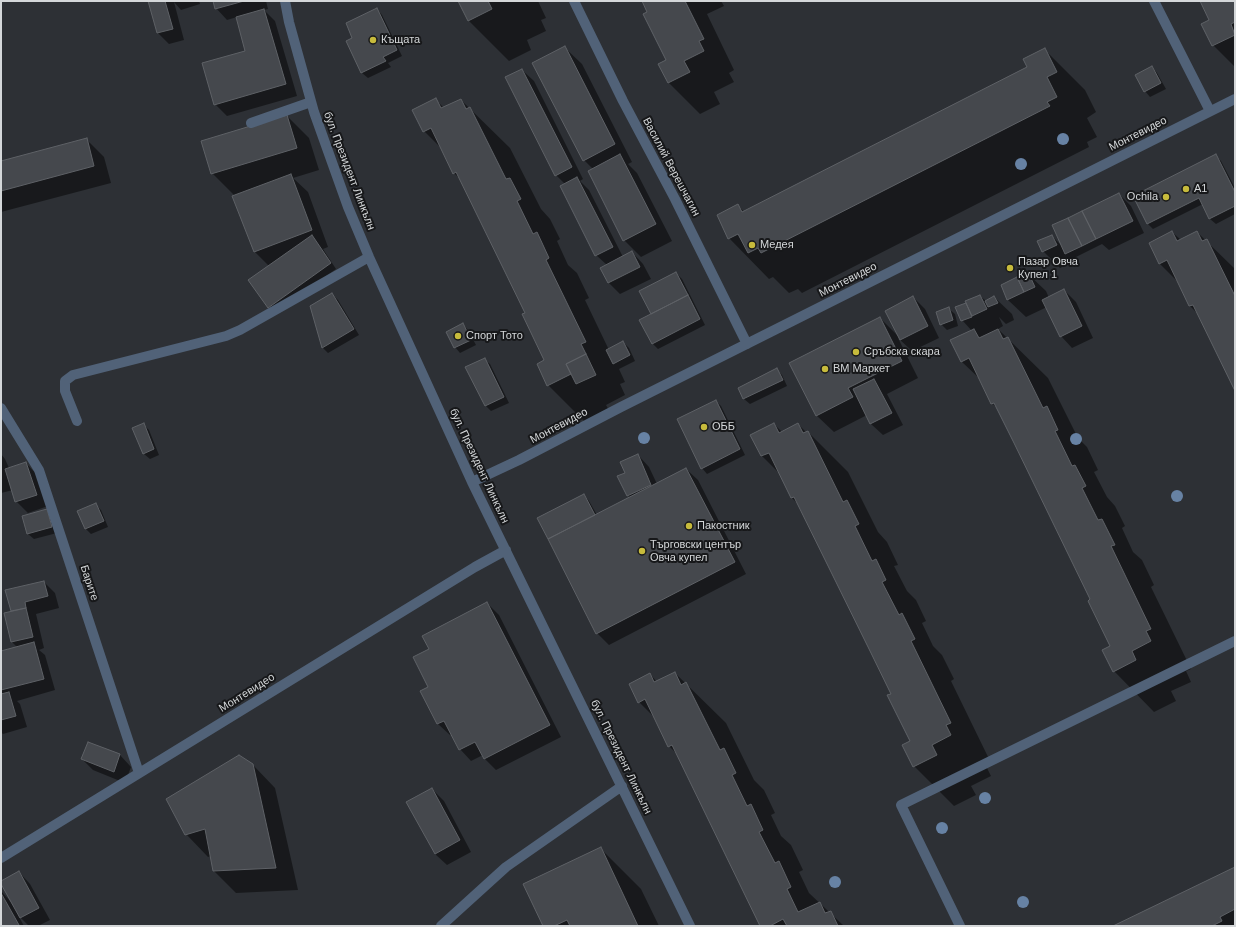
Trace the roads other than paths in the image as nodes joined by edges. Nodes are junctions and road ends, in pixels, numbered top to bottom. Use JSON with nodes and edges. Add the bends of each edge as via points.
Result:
{"nodes":[{"id":1,"x":284,"y":1,"type":"edge"},
{"id":2,"x":574,"y":1,"type":"edge"},
{"id":3,"x":1154,"y":1,"type":"edge"},
{"id":4,"x":1235,"y":99,"type":"edge"},
{"id":5,"x":311,"y":102,"type":"junction"},
{"id":6,"x":1210,"y":112,"type":"junction"},
{"id":7,"x":251,"y":123,"type":"dead end"},
{"id":8,"x":369,"y":256,"type":"junction"},
{"id":9,"x":748,"y":344,"type":"junction"},
{"id":10,"x":1,"y":408,"type":"edge"},
{"id":11,"x":76,"y":421,"type":"dead end"},
{"id":12,"x":472,"y":482,"type":"junction"},
{"id":13,"x":506,"y":550,"type":"junction"},
{"id":14,"x":1235,"y":641,"type":"edge"},
{"id":15,"x":139,"y":773,"type":"junction"},
{"id":16,"x":622,"y":786,"type":"junction"},
{"id":17,"x":1,"y":858,"type":"edge"},
{"id":18,"x":441,"y":926,"type":"edge"},
{"id":19,"x":690,"y":926,"type":"edge"},
{"id":20,"x":960,"y":926,"type":"edge"}],
"edges":[{"from":1,"to":5,"type":"street","name":"бул. Президент Линкълн"},
{"from":2,"to":9,"type":"street","name":"Василий Верешчагин"},
{"from":3,"to":6,"type":"street"},
{"from":4,"to":6,"type":"street","name":"Монтевидео"},
{"from":5,"to":7,"type":"street"},
{"from":5,"to":8,"type":"street","name":"бул. Президент Линкълн","via":[[348,207]]},
{"from":6,"to":9,"type":"street","name":"Монтевидео"},
{"from":8,"to":11,"type":"street","via":[[226,336],[73,375],[65,381],[65,390]]},
{"from":8,"to":12,"type":"street","name":"бул. Президент Линкълн"},
{"from":9,"to":12,"type":"street","name":"Монтевидео"},
{"from":10,"to":15,"type":"street","name":"Барите","via":[[39,470]]},
{"from":12,"to":13,"type":"street","name":"бул. Президент Линкълн"},
{"from":13,"to":15,"type":"street","name":"Монтевидео"},
{"from":13,"to":16,"type":"street","name":"бул. Президент Линкълн"},
{"from":14,"to":20,"type":"street","via":[[901,805]]},
{"from":15,"to":17,"type":"street","name":"Монтевидео"},
{"from":16,"to":18,"type":"street","via":[[506,867]]},
{"from":16,"to":19,"type":"street","name":"бул. Президент Линкълн"}]}
